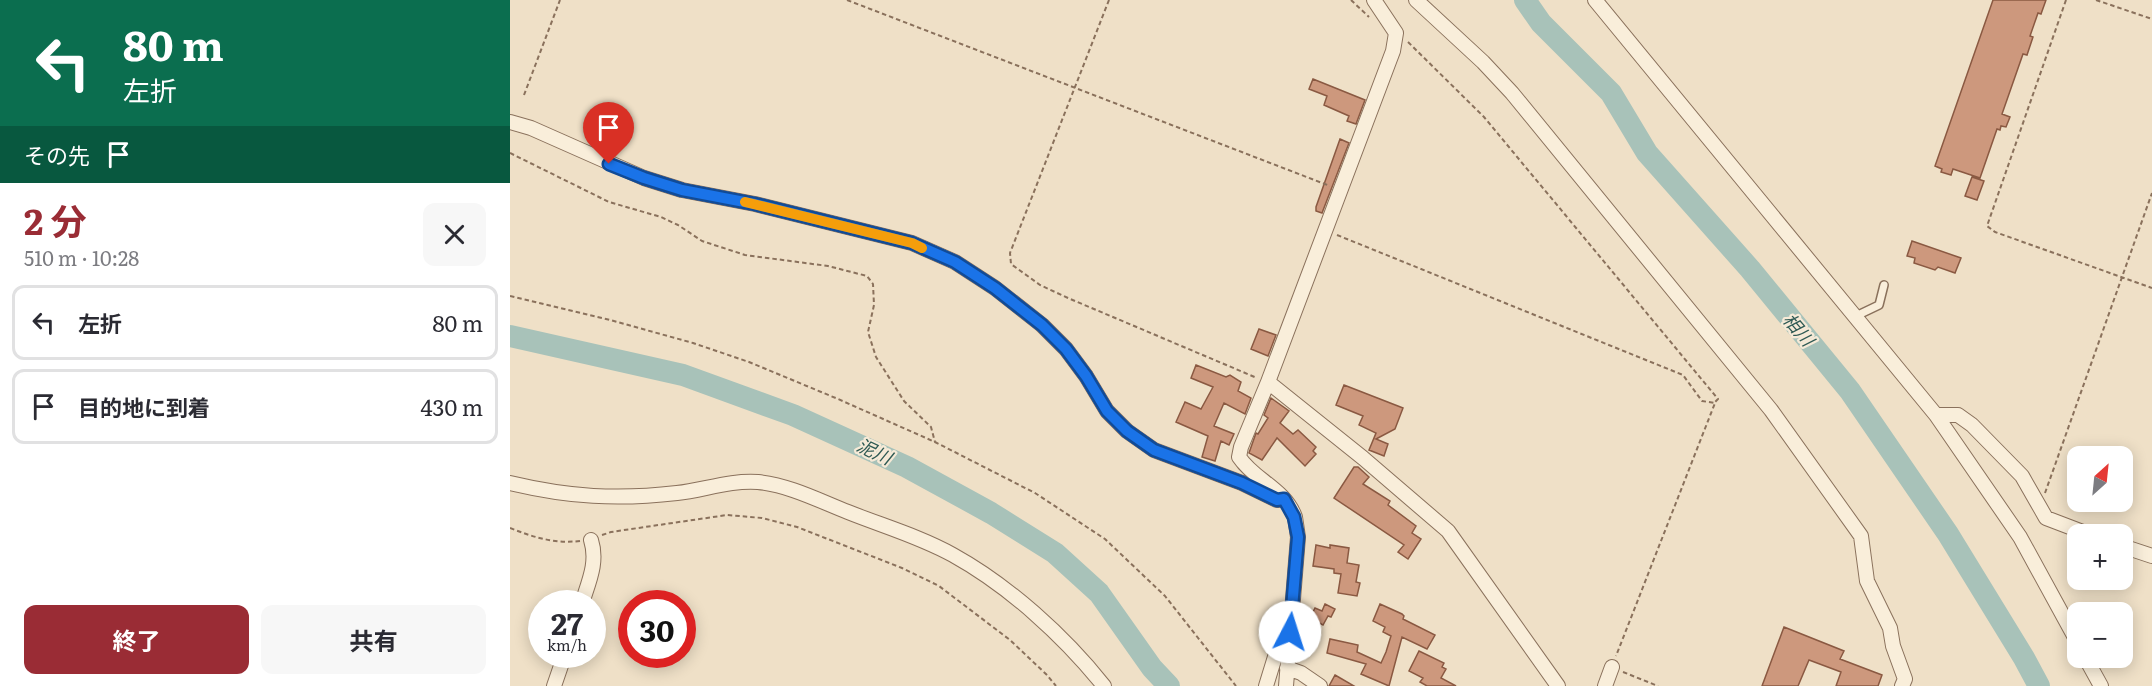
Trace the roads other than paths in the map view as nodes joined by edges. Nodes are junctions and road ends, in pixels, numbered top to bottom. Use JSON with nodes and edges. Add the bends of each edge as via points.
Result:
{"nodes":[{"id":1,"x":1374,"y":0,"type":"edge"},
{"id":2,"x":1416,"y":0,"type":"edge"},
{"id":3,"x":1595,"y":0,"type":"edge"},
{"id":4,"x":510,"y":122,"type":"edge"},
{"id":5,"x":1884,"y":285,"type":"dead end"},
{"id":6,"x":1856,"y":316,"type":"junction"},
{"id":7,"x":1268,"y":382,"type":"junction"},
{"id":8,"x":1936,"y":415,"type":"junction"},
{"id":9,"x":510,"y":483,"type":"edge"},
{"id":10,"x":1284,"y":499,"type":"junction"},
{"id":11,"x":2067,"y":526,"type":"edge"},
{"id":12,"x":591,"y":540,"type":"road end"},
{"id":13,"x":2133,"y":550,"type":"edge"},
{"id":14,"x":2152,"y":556,"type":"edge"},
{"id":15,"x":586,"y":590,"type":"edge"},
{"id":16,"x":1292,"y":614,"type":"junction"},
{"id":17,"x":2067,"y":623,"type":"edge"},
{"id":18,"x":1612,"y":667,"type":"road end"},
{"id":19,"x":560,"y":668,"type":"edge"},
{"id":20,"x":1287,"y":668,"type":"junction"},
{"id":21,"x":2091,"y":668,"type":"edge"},
{"id":22,"x":554,"y":686,"type":"edge"},
{"id":23,"x":1104,"y":686,"type":"edge"},
{"id":24,"x":1266,"y":686,"type":"edge"},
{"id":25,"x":1286,"y":686,"type":"edge"},
{"id":26,"x":1320,"y":686,"type":"edge"},
{"id":27,"x":1558,"y":686,"type":"edge"},
{"id":28,"x":1605,"y":686,"type":"edge"},
{"id":29,"x":1902,"y":686,"type":"edge"},
{"id":30,"x":2101,"y":686,"type":"edge"}],
"edges":[{"from":1,"to":7,"type":"street","via":[[1396,33],[1393,51]]},
{"from":2,"to":29,"type":"street","via":[[1527,111],[1764,400],[1861,536],[1867,581],[1890,628],[1905,679]]},
{"from":3,"to":6,"type":"street"},
{"from":4,"to":10,"type":"street","via":[[682,190],[912,243],[955,262],[1042,325],[1066,349],[1107,411],[1127,431],[1154,450],[1277,500]]},
{"from":5,"to":6,"type":"lane","via":[[1879,305]]},
{"from":6,"to":8,"type":"street"},
{"from":7,"to":10,"type":"street","via":[[1239,458]]},
{"from":7,"to":27,"type":"street","via":[[1448,531]]},
{"from":8,"to":11,"type":"street","via":[[1958,415],[1972,425],[2022,477],[2046,518]]},
{"from":8,"to":17,"type":"street","via":[[2020,537]]},
{"from":9,"to":23,"type":"street","via":[[589,497],[649,496],[727,483],[759,482],[793,490],[953,555],[1002,587],[1061,638]]},
{"from":10,"to":16,"type":"street","via":[[1294,517],[1298,537]]},
{"from":12,"to":15,"type":"street","via":[[594,567]]},
{"from":13,"to":14,"type":"street"},
{"from":16,"to":20,"type":"street"},
{"from":16,"to":24,"type":"street"},
{"from":18,"to":28,"type":"street"},
{"from":19,"to":22,"type":"street"},
{"from":20,"to":25,"type":"street"},
{"from":20,"to":26,"type":"street"},
{"from":21,"to":30,"type":"street"}]}
